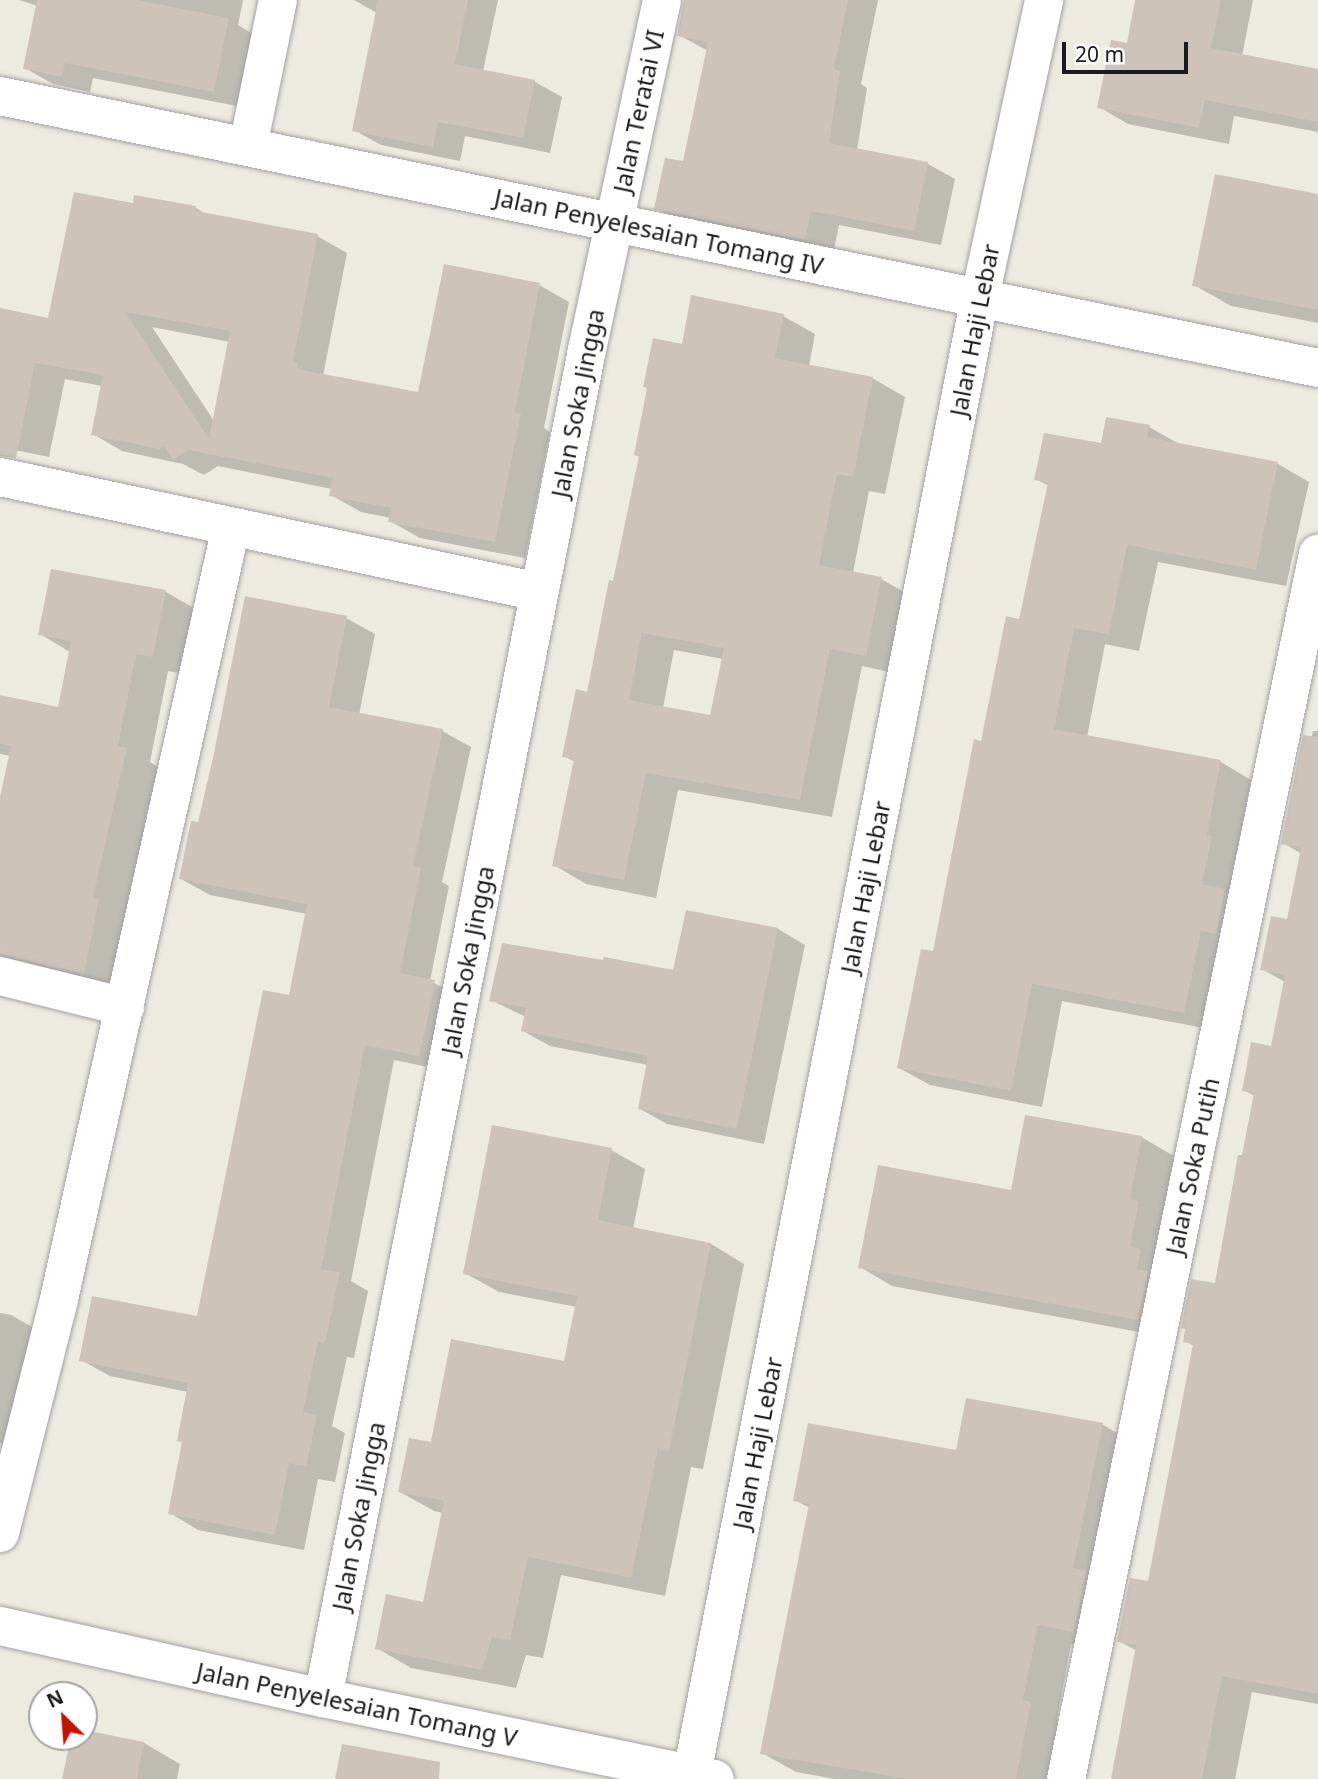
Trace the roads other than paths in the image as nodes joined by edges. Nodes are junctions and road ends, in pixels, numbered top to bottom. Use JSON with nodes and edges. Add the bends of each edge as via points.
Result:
{"nodes":[{"id":1,"x":278,"y":0,"type":"edge"},
{"id":2,"x":662,"y":0,"type":"edge"},
{"id":3,"x":1044,"y":0,"type":"edge"},
{"id":4,"x":0,"y":96,"type":"edge"},
{"id":5,"x":248,"y":146,"type":"junction"},
{"id":6,"x":614,"y":222,"type":"junction"},
{"id":7,"x":980,"y":297,"type":"junction"},
{"id":8,"x":1318,"y":368,"type":"edge"},
{"id":9,"x":0,"y":477,"type":"edge"},
{"id":10,"x":231,"y":527,"type":"junction"},
{"id":11,"x":1318,"y":554,"type":"edge"},
{"id":12,"x":539,"y":592,"type":"junction"},
{"id":13,"x":0,"y":976,"type":"edge"},
{"id":14,"x":125,"y":1007,"type":"junction"},
{"id":15,"x":0,"y":1533,"type":"edge"},
{"id":16,"x":0,"y":1626,"type":"edge"},
{"id":17,"x":323,"y":1698,"type":"junction"},
{"id":18,"x":700,"y":1778,"type":"edge"},
{"id":19,"x":1066,"y":1779,"type":"edge"}],
"edges":[{"from":1,"to":5,"type":"street"},
{"from":2,"to":6,"type":"street","name":"Jalan Teratai VI"},
{"from":3,"to":7,"type":"street","name":"Jalan Haji Lebar"},
{"from":4,"to":5,"type":"street","name":"Jalan Penyelesaian Tomang IV"},
{"from":5,"to":6,"type":"street","name":"Jalan Penyelesaian Tomang IV"},
{"from":6,"to":7,"type":"street","name":"Jalan Penyelesaian Tomang IV"},
{"from":6,"to":12,"type":"street","name":"Jalan Soka Jingga"},
{"from":7,"to":8,"type":"street","name":"Jalan Penyelesaian Tomang IV"},
{"from":7,"to":18,"type":"street","name":"Jalan Haji Lebar"},
{"from":9,"to":10,"type":"street"},
{"from":10,"to":12,"type":"street"},
{"from":10,"to":14,"type":"street"},
{"from":11,"to":19,"type":"street","name":"Jalan Soka Putih"},
{"from":12,"to":17,"type":"street","name":"Jalan Soka Jingga"},
{"from":13,"to":14,"type":"street"},
{"from":14,"to":15,"type":"street"},
{"from":16,"to":17,"type":"street","name":"Jalan Penyelesaian Tomang V"},
{"from":17,"to":18,"type":"street","name":"Jalan Penyelesaian Tomang V"}]}
